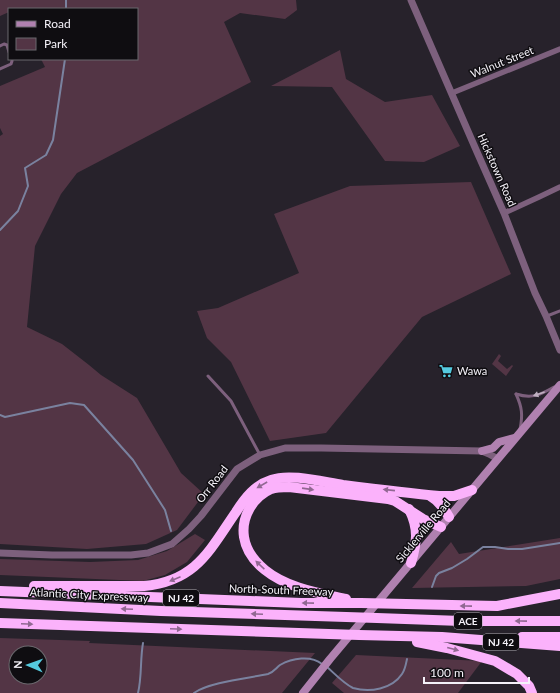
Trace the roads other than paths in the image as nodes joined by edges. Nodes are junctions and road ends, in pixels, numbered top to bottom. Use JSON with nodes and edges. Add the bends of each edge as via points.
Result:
{"nodes":[{"id":1,"x":411,"y":0,"type":"edge"},
{"id":2,"x":0,"y":46,"type":"edge"},
{"id":3,"x":8,"y":48,"type":"edge"},
{"id":4,"x":560,"y":49,"type":"edge"},
{"id":5,"x":12,"y":60,"type":"edge"},
{"id":6,"x":0,"y":69,"type":"edge"},
{"id":7,"x":452,"y":94,"type":"junction"},
{"id":8,"x":560,"y":187,"type":"edge"},
{"id":9,"x":504,"y":213,"type":"junction"},
{"id":10,"x":560,"y":311,"type":"edge"},
{"id":11,"x":546,"y":316,"type":"junction"},
{"id":12,"x":560,"y":350,"type":"edge"},
{"id":13,"x":208,"y":376,"type":"dead end"},
{"id":14,"x":560,"y":384,"type":"edge"},
{"id":15,"x":517,"y":435,"type":"junction"},
{"id":16,"x":482,"y":451,"type":"junction"},
{"id":17,"x":260,"y":455,"type":"junction"},
{"id":18,"x":498,"y":459,"type":"junction"},
{"id":19,"x":472,"y":490,"type":"junction"},
{"id":20,"x":428,"y":495,"type":"junction"},
{"id":21,"x":409,"y":509,"type":"junction"},
{"id":22,"x":449,"y":517,"type":"junction"},
{"id":23,"x":441,"y":527,"type":"junction"},
{"id":24,"x":0,"y":553,"type":"edge"},
{"id":25,"x":411,"y":563,"type":"junction"},
{"id":26,"x":0,"y":585,"type":"edge"},
{"id":27,"x":0,"y":591,"type":"edge"},
{"id":28,"x":560,"y":594,"type":"edge"},
{"id":29,"x":0,"y":603,"type":"edge"},
{"id":30,"x":361,"y":603,"type":"junction"},
{"id":31,"x":560,"y":621,"type":"edge"},
{"id":32,"x":0,"y":623,"type":"edge"},
{"id":33,"x":360,"y":635,"type":"junction"},
{"id":34,"x":442,"y":637,"type":"junction"},
{"id":35,"x":560,"y":637,"type":"edge"},
{"id":36,"x":560,"y":646,"type":"edge"},
{"id":37,"x":303,"y":693,"type":"edge"},
{"id":38,"x":532,"y":693,"type":"edge"}],
"edges":[{"from":1,"to":7,"type":"street","name":"Hickstown Road"},
{"from":2,"to":3,"type":"lane","via":[[4,44]]},
{"from":4,"to":7,"type":"street","name":"Walnut Street"},
{"from":5,"to":6,"type":"lane","via":[[11,64]]},
{"from":7,"to":9,"type":"street","name":"Hickstown Road"},
{"from":8,"to":9,"type":"street"},
{"from":9,"to":11,"type":"street","name":"Hickstown Road"},
{"from":10,"to":11,"type":"lane"},
{"from":11,"to":12,"type":"street","name":"Hickstown Road"},
{"from":13,"to":17,"type":"lane","via":[[231,401]]},
{"from":14,"to":15,"type":"main road","name":"Sicklerville Road"},
{"from":14,"to":15,"type":"lane","one_way":true,"via":[[532,397],[516,394],[522,420]]},
{"from":15,"to":16,"type":"main road"},
{"from":15,"to":18,"type":"main road","name":"Sicklerville Road"},
{"from":16,"to":17,"type":"street","name":"Orr Road","via":[[285,448]]},
{"from":16,"to":18,"type":"street","name":"Orr Road"},
{"from":17,"to":24,"type":"street","name":"Orr Road","via":[[237,469],[201,516],[172,544],[148,553],[131,555]]},
{"from":18,"to":19,"type":"main road","name":"Sicklerville Road"},
{"from":19,"to":20,"type":"highway","via":[[447,497]]},
{"from":19,"to":22,"type":"main road","name":"Sicklerville Road"},
{"from":20,"to":22,"type":"highway","via":[[440,503]]},
{"from":20,"to":26,"type":"highway","one_way":true,"via":[[301,478],[271,480],[250,493],[204,559],[177,578],[157,585],[144,586]]},
{"from":21,"to":23,"type":"highway"},
{"from":21,"to":25,"type":"highway","via":[[417,536]]},
{"from":30,"to":21,"type":"highway","one_way":true,"via":[[292,585],[266,571],[248,550],[244,537],[244,523],[248,510],[255,500],[271,489],[279,487],[388,499]]},
{"from":22,"to":23,"type":"main road","name":"Sicklerville Road"},
{"from":23,"to":25,"type":"main road","name":"Sicklerville Road"},
{"from":25,"to":37,"type":"main road","name":"Sicklerville Road"},
{"from":30,"to":27,"type":"highway","name":"North-South Freeway","number":"NJ 42","one_way":true},
{"from":28,"to":30,"type":"highway","name":"North-South Freeway","number":"NJ 42","one_way":true,"via":[[497,606]]},
{"from":31,"to":29,"type":"highway","name":"Atlantic City Expressway","number":"ACE","one_way":true,"via":[[461,621]]},
{"from":32,"to":33,"type":"highway","number":"NJ 42","one_way":true},
{"from":33,"to":34,"type":"highway","number":"NJ 42"},
{"from":33,"to":38,"type":"highway","one_way":true,"via":[[431,644],[495,661],[517,674]]},
{"from":34,"to":35,"type":"highway","number":"ACE"},
{"from":34,"to":36,"type":"highway","number":"NJ 42"}]}
